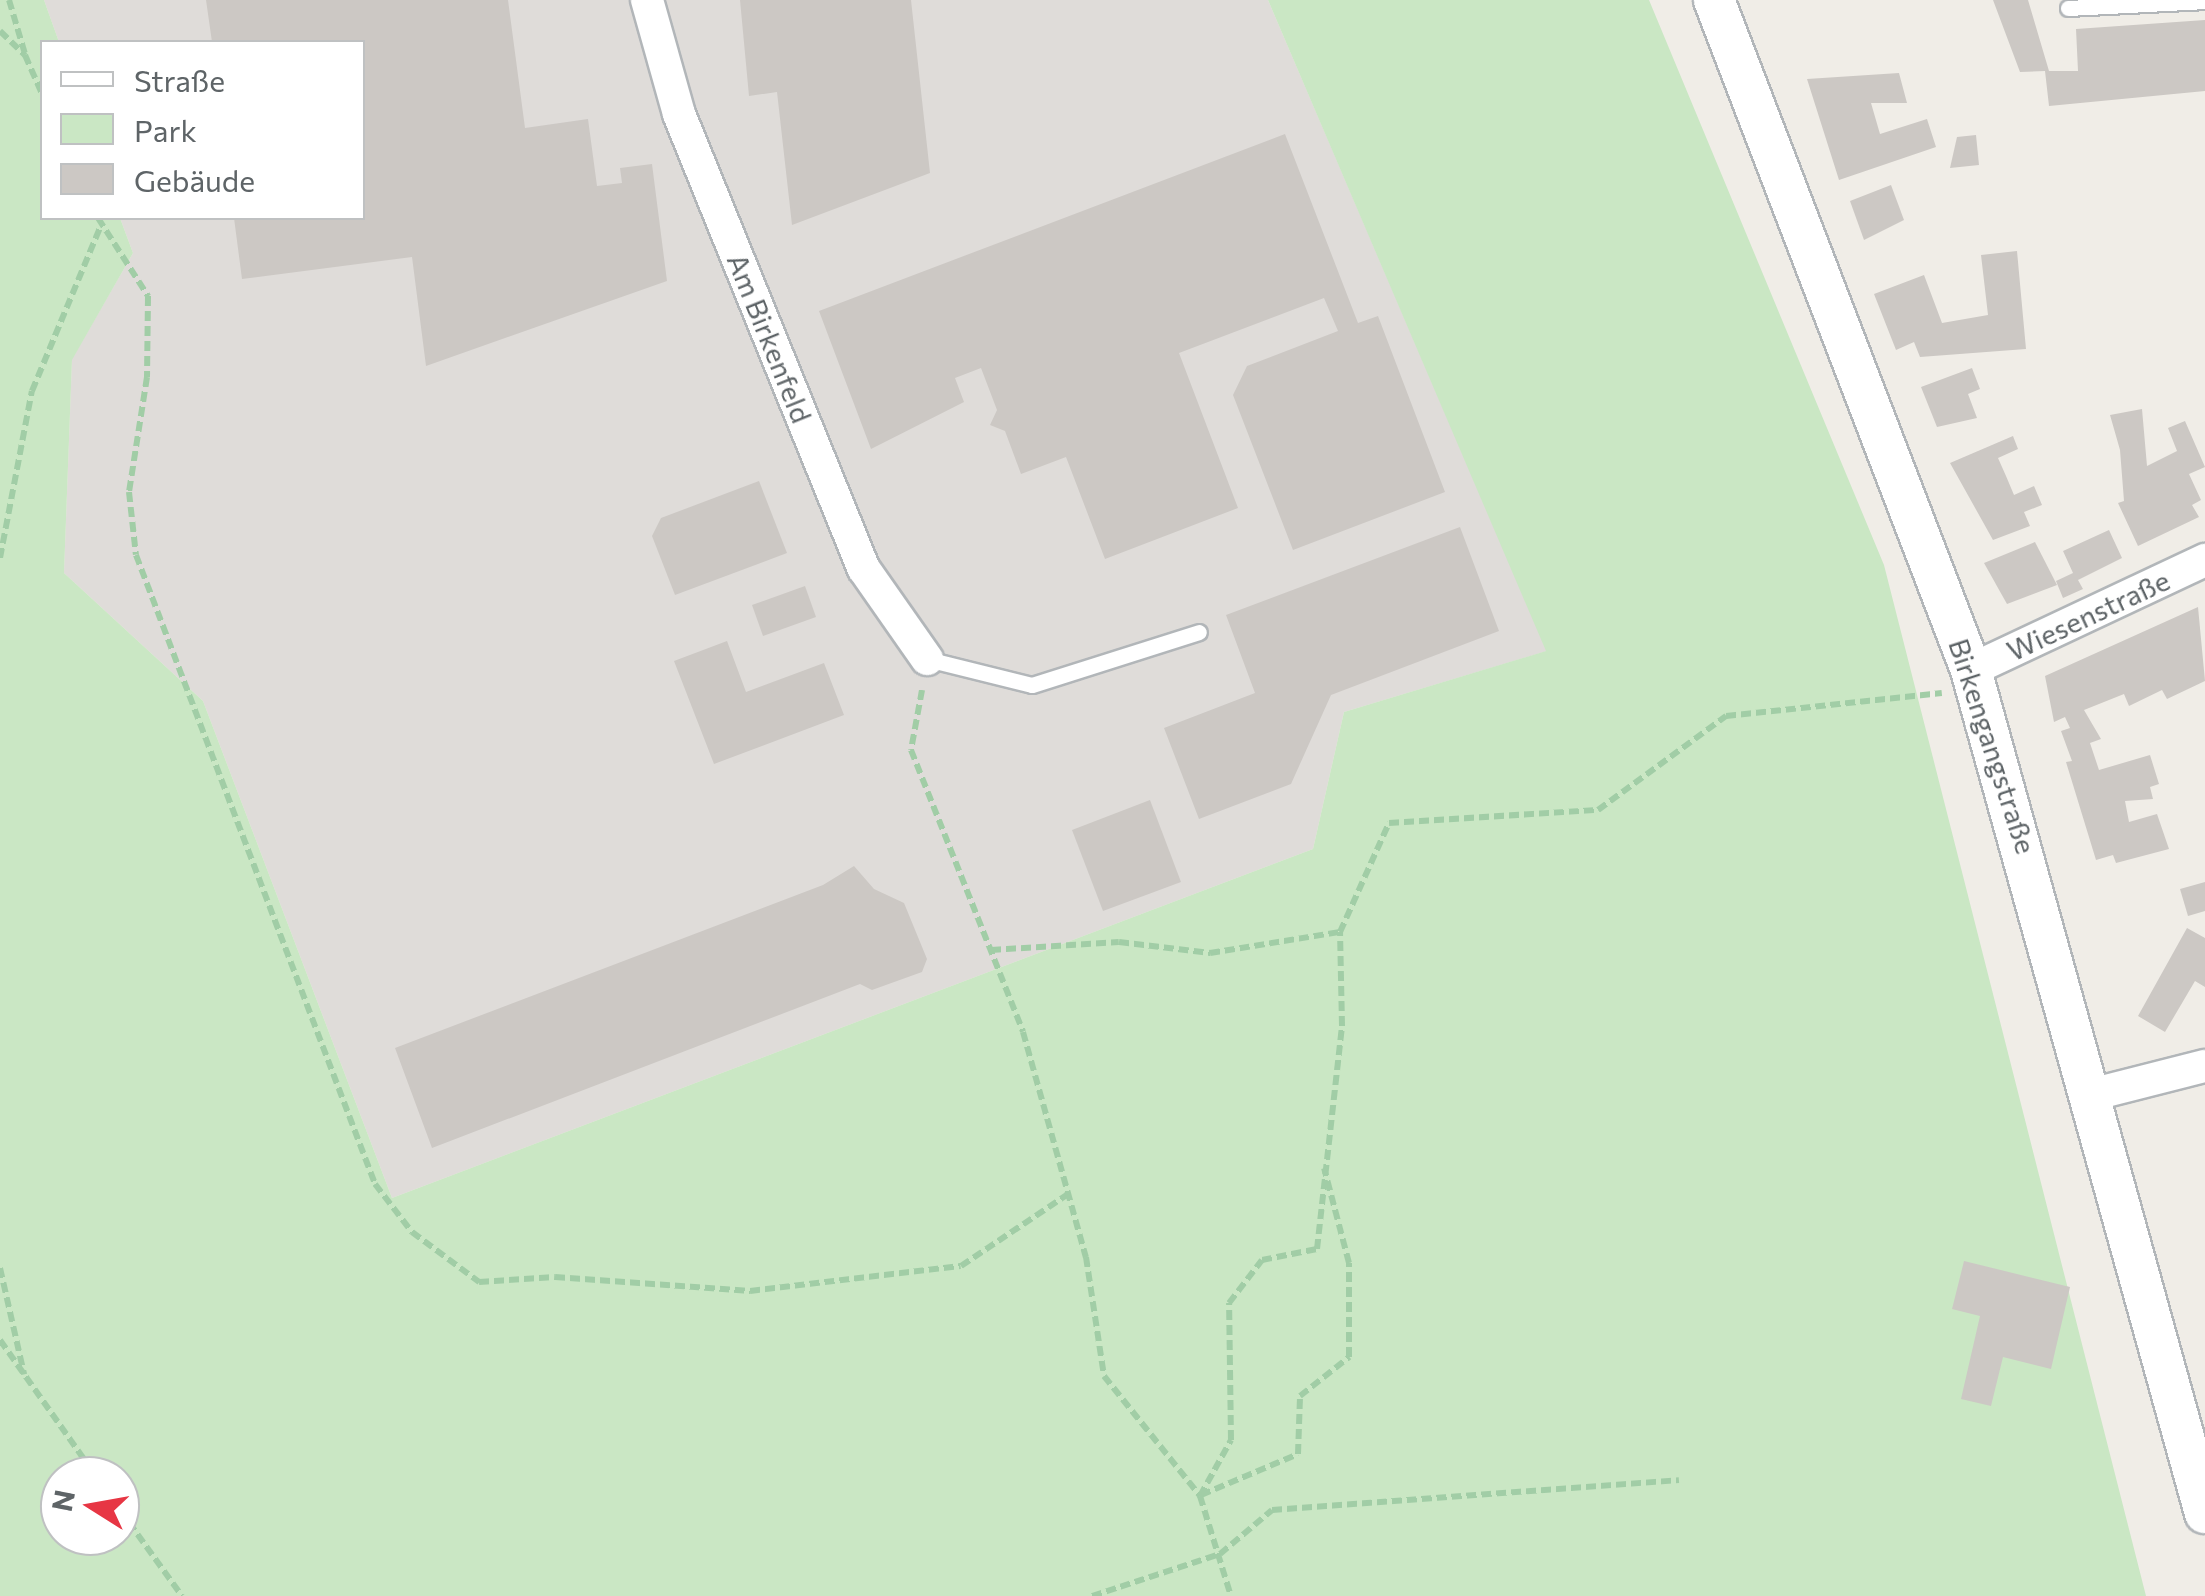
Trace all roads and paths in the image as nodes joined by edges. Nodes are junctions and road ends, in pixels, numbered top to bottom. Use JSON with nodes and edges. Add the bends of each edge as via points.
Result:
{"nodes":[{"id":1,"x":9,"y":0,"type":"edge"},
{"id":2,"x":648,"y":0,"type":"edge"},
{"id":3,"x":1714,"y":0,"type":"edge"},
{"id":4,"x":2205,"y":0,"type":"edge"},
{"id":5,"x":2068,"y":8,"type":"dead end"},
{"id":6,"x":0,"y":31,"type":"edge"},
{"id":7,"x":25,"y":56,"type":"junction"},
{"id":8,"x":40,"y":90,"type":"edge"},
{"id":9,"x":100,"y":221,"type":"edge"},
{"id":10,"x":0,"y":558,"type":"edge"},
{"id":11,"x":2205,"y":560,"type":"edge"},
{"id":12,"x":1199,"y":632,"type":"dead end"},
{"id":13,"x":927,"y":660,"type":"junction"},
{"id":14,"x":1974,"y":679,"type":"junction"},
{"id":15,"x":1340,"y":932,"type":"junction"},
{"id":16,"x":991,"y":950,"type":"junction"},
{"id":17,"x":2205,"y":1066,"type":"edge"},
{"id":18,"x":2094,"y":1094,"type":"junction"},
{"id":19,"x":1322,"y":1161,"type":"junction"},
{"id":20,"x":1068,"y":1194,"type":"junction"},
{"id":21,"x":0,"y":1268,"type":"edge"},
{"id":22,"x":0,"y":1340,"type":"edge"},
{"id":23,"x":26,"y":1382,"type":"junction"},
{"id":24,"x":81,"y":1456,"type":"edge"},
{"id":25,"x":1679,"y":1480,"type":"dead end"},
{"id":26,"x":1200,"y":1496,"type":"junction"},
{"id":27,"x":2205,"y":1513,"type":"edge"},
{"id":28,"x":140,"y":1538,"type":"edge"},
{"id":29,"x":1220,"y":1554,"type":"junction"},
{"id":30,"x":182,"y":1596,"type":"edge"},
{"id":31,"x":1092,"y":1596,"type":"edge"},
{"id":32,"x":1231,"y":1596,"type":"edge"}],
"edges":[{"from":1,"to":7,"type":"path"},
{"from":2,"to":13,"type":"street","name":"Am Birkenfeld","via":[[679,114],[864,568]]},
{"from":3,"to":14,"type":"street","name":"Birkengangstraße"},
{"from":4,"to":5,"type":"lane"},
{"from":6,"to":7,"type":"path"},
{"from":7,"to":8,"type":"path"},
{"from":9,"to":10,"type":"path","via":[[32,390]]},
{"from":9,"to":20,"type":"path","via":[[148,296],[147,377],[129,492],[136,556],[375,1184],[412,1232],[479,1282],[573,1278],[750,1291],[961,1266]]},
{"from":11,"to":14,"type":"street","name":"Wiesenstraße"},
{"from":12,"to":13,"type":"lane","via":[[1032,685]]},
{"from":13,"to":16,"type":"path","via":[[912,750]]},
{"from":14,"to":15,"type":"path","via":[[1726,716],[1598,810],[1390,823]]},
{"from":14,"to":18,"type":"street","name":"Birkengangstraße"},
{"from":15,"to":16,"type":"path","via":[[1210,953],[1119,942]]},
{"from":15,"to":19,"type":"path","via":[[1342,1026]]},
{"from":16,"to":20,"type":"path","via":[[1023,1032]]},
{"from":17,"to":18,"type":"street"},
{"from":18,"to":27,"type":"street","name":"Birkengangstraße"},
{"from":19,"to":26,"type":"path","via":[[1317,1249],[1262,1260],[1229,1303],[1231,1440]]},
{"from":19,"to":26,"type":"path","via":[[1348,1263],[1349,1357],[1300,1396],[1298,1454]]},
{"from":20,"to":26,"type":"path","via":[[1104,1376]]},
{"from":21,"to":23,"type":"path"},
{"from":22,"to":23,"type":"path"},
{"from":23,"to":24,"type":"path"},
{"from":25,"to":29,"type":"path","via":[[1272,1510]]},
{"from":26,"to":29,"type":"path"},
{"from":28,"to":30,"type":"path"},
{"from":29,"to":31,"type":"path"},
{"from":29,"to":32,"type":"path"}]}
